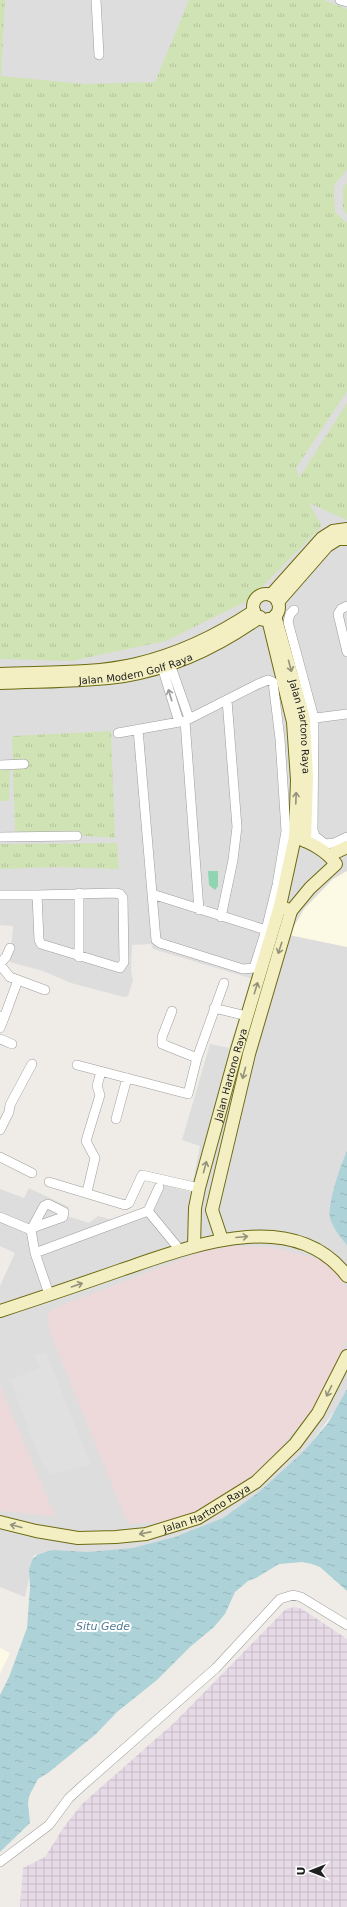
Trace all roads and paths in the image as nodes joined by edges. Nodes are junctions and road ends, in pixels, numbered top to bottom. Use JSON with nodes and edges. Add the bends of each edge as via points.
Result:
{"nodes":[{"id":1,"x":96,"y":0,"type":"edge"},
{"id":2,"x":340,"y":0,"type":"edge"},
{"id":3,"x":347,"y":2,"type":"edge"},
{"id":4,"x":99,"y":56,"type":"dead end"},
{"id":5,"x":347,"y":529,"type":"edge"},
{"id":6,"x":347,"y":538,"type":"edge"},
{"id":7,"x":274,"y":598,"type":"junction"},
{"id":8,"x":347,"y":606,"type":"edge"},
{"id":9,"x":294,"y":610,"type":"dead end"},
{"id":10,"x":264,"y":616,"type":"junction"},
{"id":11,"x":347,"y":652,"type":"edge"},
{"id":12,"x":166,"y":666,"type":"junction"},
{"id":13,"x":0,"y":674,"type":"edge"},
{"id":14,"x":0,"y":683,"type":"edge"},
{"id":15,"x":227,"y":700,"type":"junction"},
{"id":16,"x":347,"y":714,"type":"edge"},
{"id":17,"x":303,"y":720,"type":"junction"},
{"id":18,"x":184,"y":721,"type":"junction"},
{"id":19,"x":138,"y":729,"type":"junction"},
{"id":20,"x":118,"y":733,"type":"dead end"},
{"id":21,"x":24,"y":764,"type":"dead end"},
{"id":22,"x":0,"y":765,"type":"edge"},
{"id":23,"x":77,"y":836,"type":"dead end"},
{"id":24,"x":0,"y":837,"type":"edge"},
{"id":25,"x":347,"y":837,"type":"edge"},
{"id":26,"x":300,"y":839,"type":"junction"},
{"id":27,"x":347,"y":847,"type":"edge"},
{"id":28,"x":338,"y":859,"type":"edge"},
{"id":29,"x":80,"y":893,"type":"junction"},
{"id":30,"x":152,"y":894,"type":"junction"},
{"id":31,"x":0,"y":895,"type":"edge"},
{"id":32,"x":37,"y":895,"type":"junction"},
{"id":33,"x":286,"y":908,"type":"junction"},
{"id":34,"x":199,"y":910,"type":"junction"},
{"id":35,"x":221,"y":917,"type":"junction"},
{"id":36,"x":266,"y":930,"type":"junction"},
{"id":37,"x":10,"y":948,"type":"dead end"},
{"id":38,"x":79,"y":957,"type":"junction"},
{"id":39,"x":0,"y":964,"type":"edge"},
{"id":40,"x":18,"y":980,"type":"junction"},
{"id":41,"x":224,"y":983,"type":"dead end"},
{"id":42,"x":45,"y":990,"type":"dead end"},
{"id":43,"x":214,"y":1008,"type":"junction"},
{"id":44,"x":172,"y":1011,"type":"dead end"},
{"id":45,"x":247,"y":1016,"type":"junction"},
{"id":46,"x":2,"y":1017,"type":"edge"},
{"id":47,"x":0,"y":1028,"type":"edge"},
{"id":48,"x":0,"y":1039,"type":"edge"},
{"id":49,"x":12,"y":1044,"type":"dead end"},
{"id":50,"x":197,"y":1058,"type":"junction"},
{"id":51,"x":32,"y":1064,"type":"dead end"},
{"id":52,"x":77,"y":1065,"type":"dead end"},
{"id":53,"x":101,"y":1072,"type":"junction"},
{"id":54,"x":127,"y":1078,"type":"junction"},
{"id":55,"x":116,"y":1119,"type":"dead end"},
{"id":56,"x":0,"y":1130,"type":"edge"},
{"id":57,"x":0,"y":1157,"type":"edge"},
{"id":58,"x":32,"y":1173,"type":"dead end"},
{"id":59,"x":49,"y":1182,"type":"dead end"},
{"id":60,"x":159,"y":1186,"type":"dead end"},
{"id":61,"x":199,"y":1188,"type":"junction"},
{"id":62,"x":87,"y":1192,"type":"junction"},
{"id":63,"x":195,"y":1208,"type":"junction"},
{"id":64,"x":212,"y":1210,"type":"junction"},
{"id":65,"x":148,"y":1211,"type":"junction"},
{"id":66,"x":0,"y":1217,"type":"edge"},
{"id":67,"x":222,"y":1240,"type":"junction"},
{"id":68,"x":194,"y":1246,"type":"junction"},
{"id":69,"x":180,"y":1250,"type":"junction"},
{"id":70,"x":35,"y":1253,"type":"junction"},
{"id":71,"x":347,"y":1276,"type":"edge"},
{"id":72,"x":49,"y":1294,"type":"junction"},
{"id":73,"x":1,"y":1309,"type":"edge"},
{"id":74,"x":347,"y":1356,"type":"edge"},
{"id":75,"x":0,"y":1522,"type":"edge"},
{"id":76,"x":347,"y":1625,"type":"edge"},
{"id":77,"x":0,"y":1862,"type":"edge"}],
"edges":[{"from":1,"to":4,"type":"street"},
{"from":2,"to":3,"type":"street"},
{"from":5,"to":7,"type":"street","via":[[333,531],[322,538]]},
{"from":6,"to":7,"type":"street","via":[[338,539],[327,546]]},
{"from":7,"to":10,"type":"street","via":[[279,606]]},
{"from":7,"to":10,"type":"street","via":[[262,594],[258,597],[254,606]]},
{"from":8,"to":11,"type":"street","via":[[338,614]]},
{"from":9,"to":17,"type":"street","via":[[288,622]]},
{"from":10,"to":12,"type":"street","name":"Jalan Modern Golf Raya","via":[[235,635]]},
{"from":10,"to":13,"type":"street","name":"Jalan Modern Golf Raya","via":[[229,627],[187,648],[136,664],[84,670]]},
{"from":10,"to":17,"type":"street","name":"Jalan Hartono Raya"},
{"from":12,"to":14,"type":"street","name":"Jalan Modern Golf Raya","via":[[105,678]]},
{"from":12,"to":18,"type":"street"},
{"from":15,"to":18,"type":"street"},
{"from":15,"to":35,"type":"street","via":[[237,827]]},
{"from":15,"to":36,"type":"street","via":[[268,680],[273,682],[280,739],[286,831]]},
{"from":16,"to":17,"type":"street"},
{"from":17,"to":25,"type":"street","via":[[315,836],[325,844]]},
{"from":17,"to":26,"type":"street","name":"Jalan Hartono Raya","via":[[307,778]]},
{"from":18,"to":19,"type":"street"},
{"from":18,"to":34,"type":"street"},
{"from":19,"to":20,"type":"street"},
{"from":19,"to":30,"type":"street"},
{"from":21,"to":22,"type":"street"},
{"from":23,"to":24,"type":"street"},
{"from":26,"to":28,"type":"street"},
{"from":26,"to":33,"type":"street","name":"Jalan Hartono Raya"},
{"from":27,"to":28,"type":"street"},
{"from":28,"to":33,"type":"street"},
{"from":29,"to":32,"type":"street"},
{"from":29,"to":38,"type":"street"},
{"from":29,"to":38,"type":"street","via":[[116,893],[123,898],[124,962],[117,968]]},
{"from":30,"to":34,"type":"street"},
{"from":30,"to":36,"type":"street","via":[[156,940],[160,943],[250,970],[254,968]]},
{"from":31,"to":32,"type":"street"},
{"from":32,"to":38,"type":"street","via":[[41,944]]},
{"from":45,"to":33,"type":"street","name":"Jalan Hartono Raya","one_way":true},
{"from":33,"to":64,"type":"street","name":"Jalan Hartono Raya","one_way":true},
{"from":34,"to":35,"type":"street"},
{"from":35,"to":36,"type":"street"},
{"from":37,"to":39,"type":"street"},
{"from":39,"to":40,"type":"street","via":[[10,976]]},
{"from":40,"to":42,"type":"street"},
{"from":40,"to":46,"type":"street"},
{"from":41,"to":43,"type":"street"},
{"from":43,"to":45,"type":"street"},
{"from":43,"to":50,"type":"street"},
{"from":44,"to":50,"type":"street","via":[[162,1037],[162,1044]]},
{"from":61,"to":45,"type":"street","name":"Jalan Hartono Raya","one_way":true},
{"from":46,"to":47,"type":"street"},
{"from":48,"to":49,"type":"street"},
{"from":50,"to":54,"type":"street","via":[[188,1094]]},
{"from":51,"to":56,"type":"street"},
{"from":52,"to":53,"type":"street"},
{"from":53,"to":54,"type":"street"},
{"from":53,"to":62,"type":"street","via":[[97,1086],[100,1095],[86,1141],[95,1158]]},
{"from":54,"to":55,"type":"street"},
{"from":57,"to":58,"type":"street"},
{"from":59,"to":62,"type":"street"},
{"from":60,"to":65,"type":"street"},
{"from":61,"to":62,"type":"street","via":[[143,1174],[140,1175],[128,1205]]},
{"from":61,"to":63,"type":"street","name":"Jalan Hartono Raya"},
{"from":63,"to":64,"type":"street"},
{"from":63,"to":68,"type":"street","name":"Jalan Hartono Raya"},
{"from":64,"to":67,"type":"street"},
{"from":65,"to":69,"type":"street"},
{"from":65,"to":70,"type":"street"},
{"from":66,"to":70,"type":"street","via":[[32,1229]]},
{"from":67,"to":68,"type":"street"},
{"from":67,"to":71,"type":"street","one_way":true,"via":[[272,1237],[306,1244],[334,1260]]},
{"from":68,"to":69,"type":"street"},
{"from":72,"to":69,"type":"street","one_way":true},
{"from":70,"to":72,"type":"street"},
{"from":72,"to":73,"type":"street"},
{"from":74,"to":75,"type":"street","name":"Jalan Hartono Raya","one_way":true,"via":[[318,1414],[295,1444],[256,1482],[198,1518],[146,1534],[78,1538]]},
{"from":76,"to":77,"type":"street","via":[[301,1597],[293,1595],[280,1599],[216,1668],[69,1798],[49,1825]]}]}
